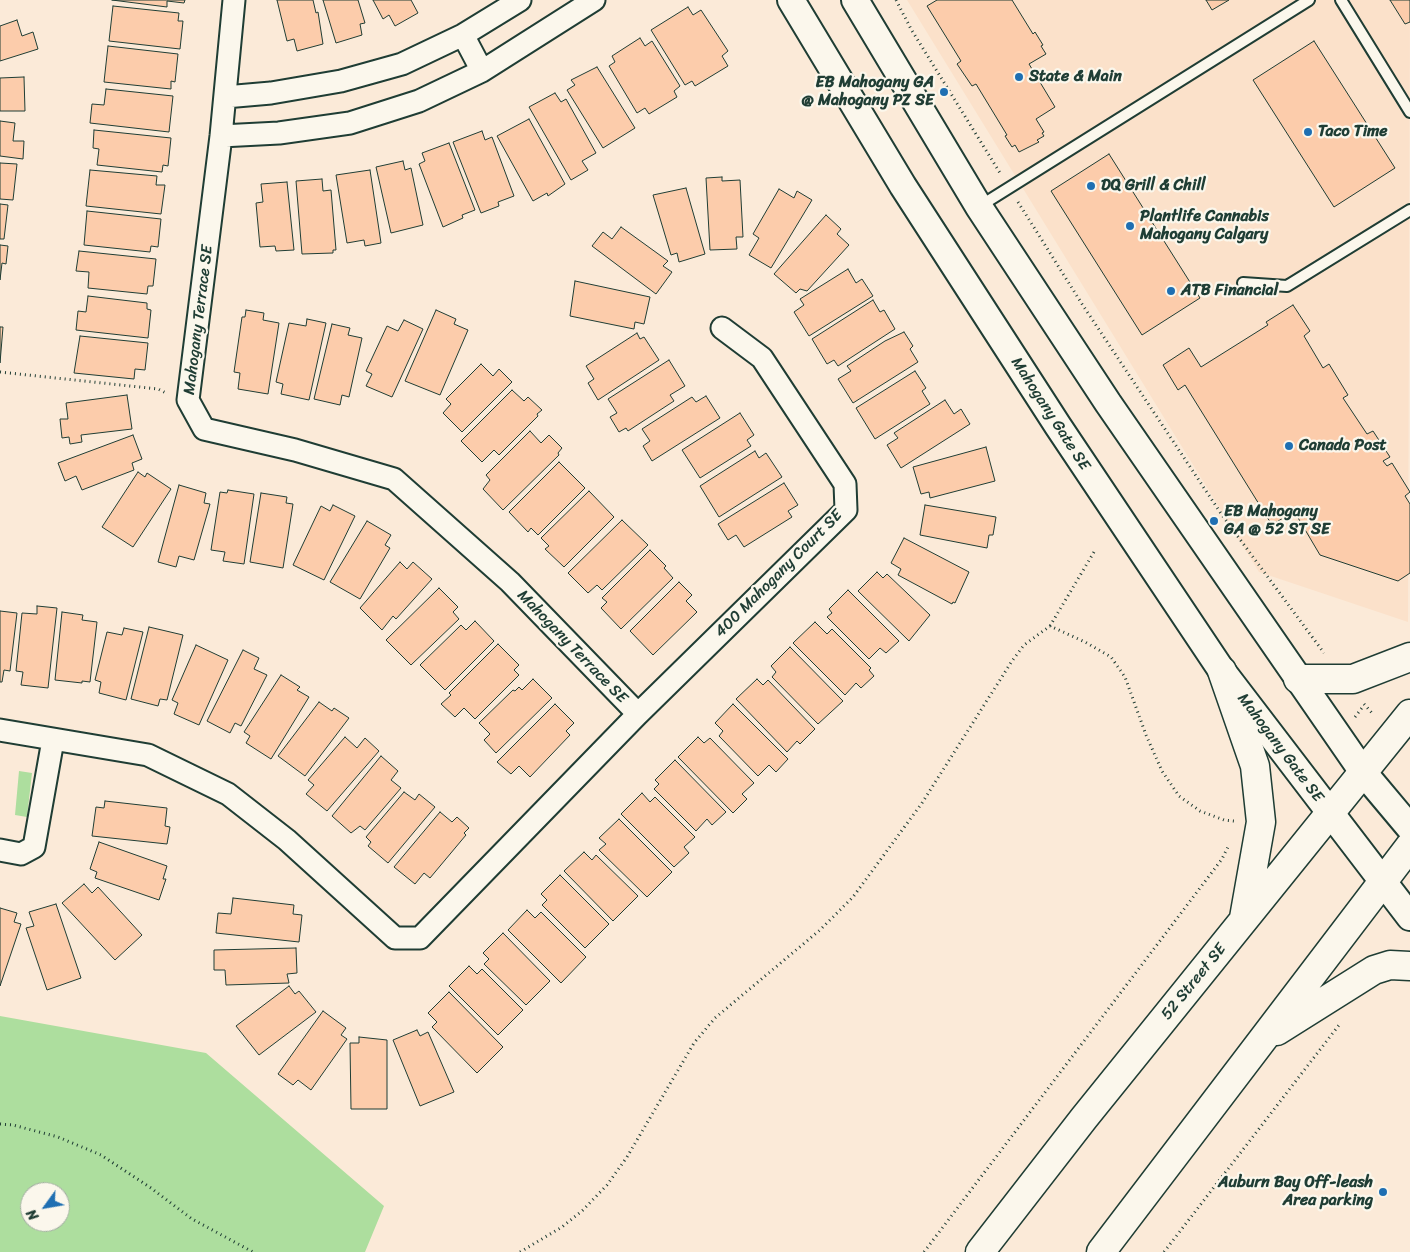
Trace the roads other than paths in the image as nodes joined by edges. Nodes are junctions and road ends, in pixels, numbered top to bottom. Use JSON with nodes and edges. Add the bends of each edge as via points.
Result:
{"nodes":[{"id":1,"x":234,"y":0,"type":"edge"},
{"id":2,"x":520,"y":0,"type":"edge"},
{"id":3,"x":594,"y":0,"type":"edge"},
{"id":4,"x":790,"y":0,"type":"edge"},
{"id":5,"x":854,"y":0,"type":"edge"},
{"id":6,"x":871,"y":0,"type":"edge"},
{"id":7,"x":1309,"y":0,"type":"edge"},
{"id":8,"x":1341,"y":0,"type":"edge"},
{"id":9,"x":464,"y":35,"type":"junction"},
{"id":10,"x":879,"y":41,"type":"junction"},
{"id":11,"x":482,"y":71,"type":"junction"},
{"id":12,"x":225,"y":97,"type":"junction"},
{"id":13,"x":1410,"y":112,"type":"edge"},
{"id":14,"x":221,"y":136,"type":"junction"},
{"id":15,"x":979,"y":207,"type":"junction"},
{"id":16,"x":1410,"y":210,"type":"edge"},
{"id":17,"x":1243,"y":283,"type":"dead end"},
{"id":18,"x":722,"y":328,"type":"dead end"},
{"id":19,"x":1410,"y":657,"type":"edge"},
{"id":20,"x":1222,"y":671,"type":"junction"},
{"id":21,"x":1298,"y":679,"type":"junction"},
{"id":22,"x":638,"y":714,"type":"junction"},
{"id":23,"x":1410,"y":714,"type":"edge"},
{"id":24,"x":0,"y":734,"type":"edge"},
{"id":25,"x":53,"y":740,"type":"junction"},
{"id":26,"x":1363,"y":772,"type":"junction"},
{"id":27,"x":1331,"y":814,"type":"junction"},
{"id":28,"x":1410,"y":828,"type":"edge"},
{"id":29,"x":1410,"y":846,"type":"edge"},
{"id":30,"x":0,"y":850,"type":"edge"},
{"id":31,"x":1383,"y":880,"type":"junction"},
{"id":32,"x":1410,"y":917,"type":"edge"},
{"id":33,"x":1244,"y":920,"type":"junction"},
{"id":34,"x":1410,"y":966,"type":"edge"},
{"id":35,"x":1262,"y":1042,"type":"junction"},
{"id":36,"x":980,"y":1252,"type":"edge"},
{"id":37,"x":1101,"y":1252,"type":"edge"}],
"edges":[{"from":1,"to":12,"type":"street","name":"Mahogany Terrace SE"},
{"from":2,"to":9,"type":"street"},
{"from":3,"to":11,"type":"street"},
{"from":4,"to":20,"type":"street","name":"Mahogany Gate SE","via":[[919,210],[1058,426]]},
{"from":5,"to":10,"type":"street"},
{"from":6,"to":10,"type":"street"},
{"from":7,"to":15,"type":"lane"},
{"from":8,"to":13,"type":"lane"},
{"from":9,"to":11,"type":"street"},
{"from":9,"to":12,"type":"street","via":[[402,64],[341,81]]},
{"from":10,"to":15,"type":"street"},
{"from":11,"to":14,"type":"street","via":[[420,101],[350,123],[279,133]]},
{"from":12,"to":14,"type":"street","name":"Mahogany Terrace SE"},
{"from":14,"to":22,"type":"street","name":"Mahogany Terrace SE","via":[[188,400],[204,429],[295,450],[394,479],[510,582]]},
{"from":15,"to":21,"type":"street","via":[[1108,403]]},
{"from":16,"to":17,"type":"lane","via":[[1287,286]]},
{"from":18,"to":22,"type":"street","name":"400 Mahogany Court SE","via":[[762,358],[845,484],[846,510]]},
{"from":19,"to":21,"type":"main road","via":[[1353,680]]},
{"from":20,"to":27,"type":"street","name":"Mahogany Gate SE"},
{"from":20,"to":33,"type":"main road","via":[[1255,766],[1261,822]]},
{"from":21,"to":26,"type":"street"},
{"from":22,"to":25,"type":"street","name":"Mahogany Terrace SE","via":[[420,938],[395,938],[287,840],[228,794],[148,755]]},
{"from":23,"to":26,"type":"main road","name":"52 Street SE"},
{"from":24,"to":25,"type":"street","name":"Mahogany Terrace SE"},
{"from":25,"to":30,"type":"street","via":[[34,847],[21,854]]},
{"from":26,"to":27,"type":"main road","name":"52 Street SE"},
{"from":26,"to":28,"type":"street"},
{"from":27,"to":31,"type":"street","name":"Mahogany Gate SE"},
{"from":27,"to":33,"type":"main road","name":"52 Street SE"},
{"from":29,"to":31,"type":"main road"},
{"from":31,"to":32,"type":"street","name":"Mahogany Gate SE"},
{"from":31,"to":35,"type":"main road"},
{"from":33,"to":36,"type":"main road","name":"52 Street SE"},
{"from":34,"to":35,"type":"main road","via":[[1390,965],[1374,970]]},
{"from":35,"to":37,"type":"main road"}]}
